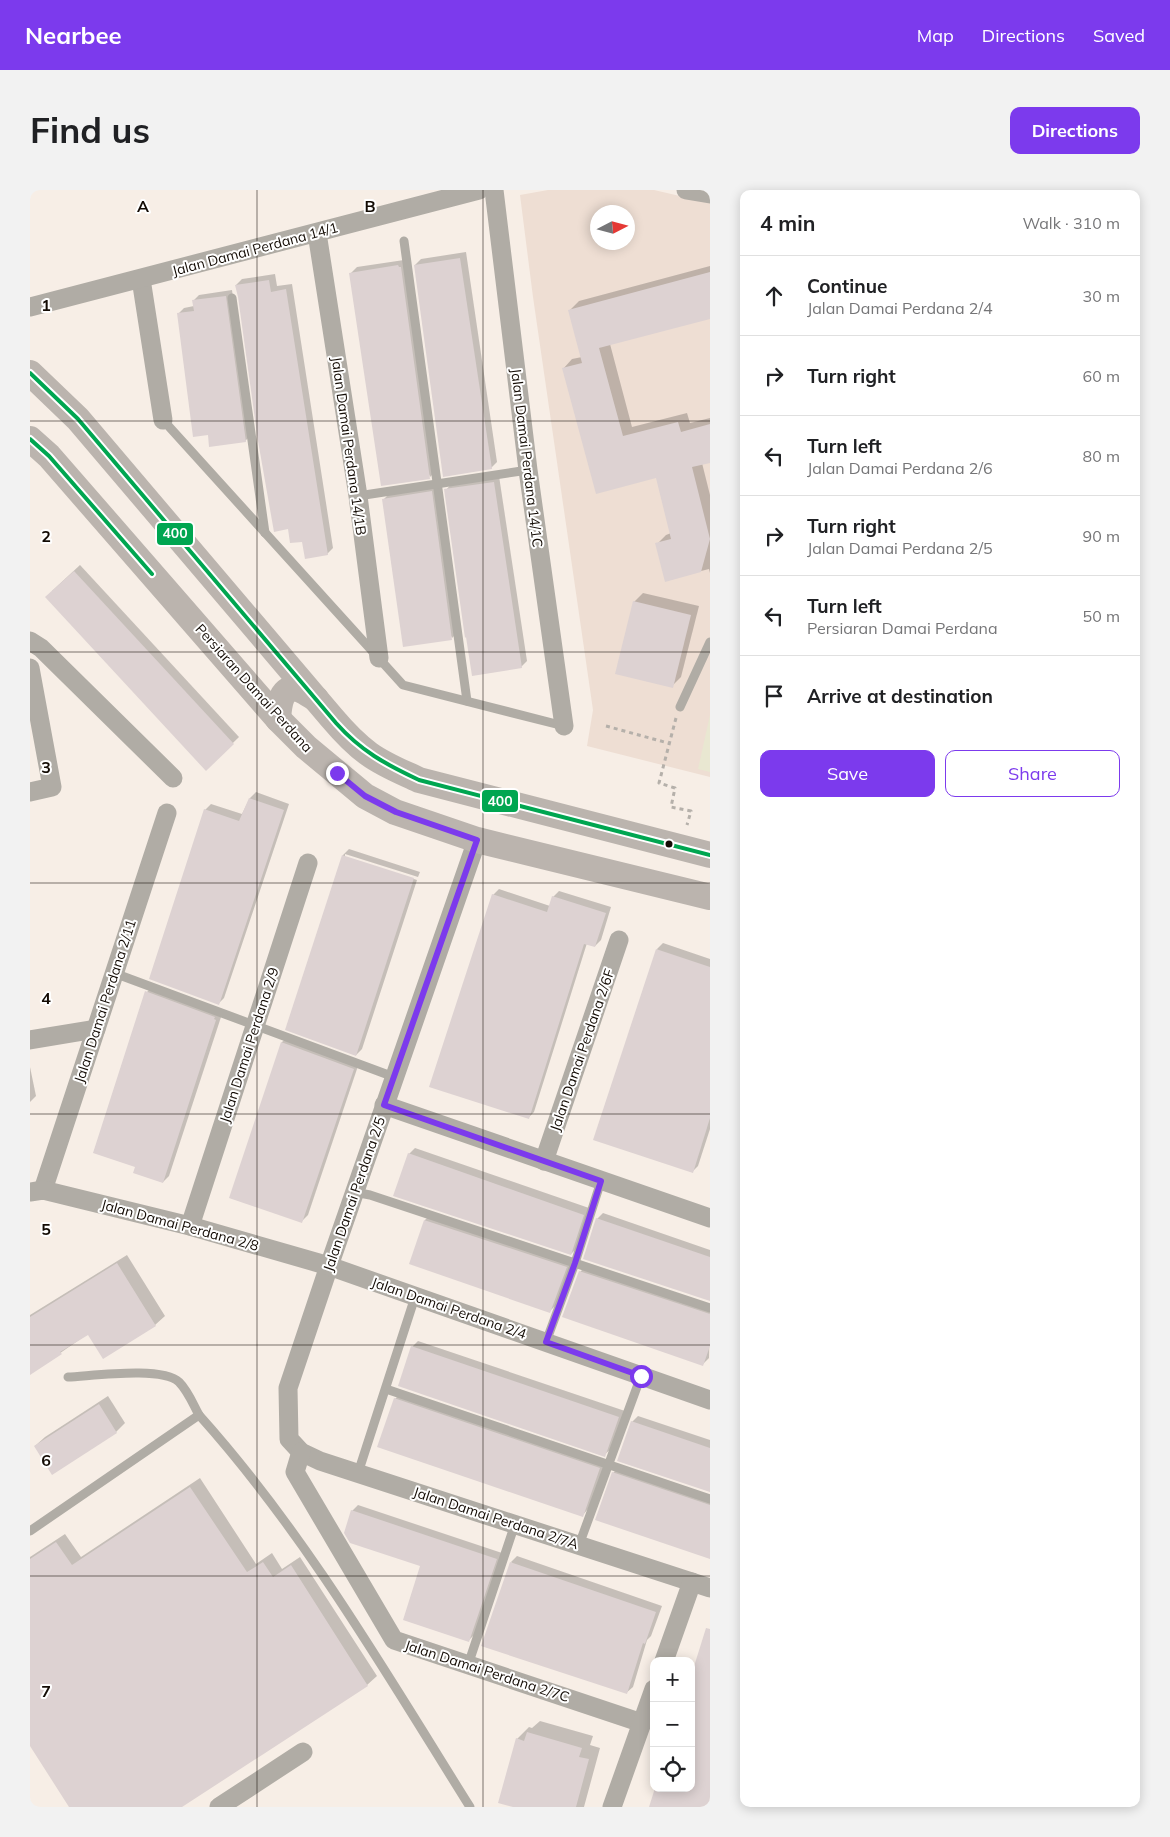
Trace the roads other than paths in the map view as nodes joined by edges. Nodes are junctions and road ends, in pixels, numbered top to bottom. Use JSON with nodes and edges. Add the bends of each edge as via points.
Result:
{"nodes":[{"id":1,"x":478,"y":190,"type":"edge"},
{"id":2,"x":494,"y":190,"type":"edge"},
{"id":3,"x":686,"y":190,"type":"edge"},
{"id":4,"x":708,"y":193,"type":"edge"},
{"id":5,"x":317,"y":233,"type":"junction"},
{"id":6,"x":404,"y":241,"type":"dead end"},
{"id":7,"x":141,"y":279,"type":"junction"},
{"id":8,"x":232,"y":298,"type":"dead end"},
{"id":9,"x":30,"y":307,"type":"edge"},
{"id":10,"x":30,"y":373,"type":"edge"},
{"id":11,"x":163,"y":420,"type":"joint"},
{"id":12,"x":30,"y":439,"type":"edge"},
{"id":13,"x":528,"y":470,"type":"junction"},
{"id":14,"x":437,"y":484,"type":"junction"},
{"id":15,"x":358,"y":496,"type":"junction"},
{"id":16,"x":266,"y":534,"type":"junction"},
{"id":17,"x":30,"y":641,"type":"edge"},
{"id":18,"x":710,"y":642,"type":"edge"},
{"id":19,"x":379,"y":658,"type":"junction"},
{"id":20,"x":30,"y":668,"type":"edge"},
{"id":21,"x":316,"y":699,"type":"junction"},
{"id":22,"x":467,"y":701,"type":"junction"},
{"id":23,"x":680,"y":706,"type":"road end"},
{"id":24,"x":278,"y":719,"type":"junction"},
{"id":25,"x":564,"y":726,"type":"joint"},
{"id":26,"x":173,"y":778,"type":"dead end"},
{"id":27,"x":30,"y":792,"type":"edge"},
{"id":28,"x":167,"y":813,"type":"dead end"},
{"id":29,"x":477,"y":840,"type":"junction"},
{"id":30,"x":710,"y":855,"type":"edge"},
{"id":31,"x":308,"y":863,"type":"dead end"},
{"id":32,"x":710,"y":897,"type":"edge"},
{"id":33,"x":620,"y":940,"type":"dead end"},
{"id":34,"x":114,"y":973,"type":"junction"},
{"id":35,"x":255,"y":1025,"type":"junction"},
{"id":36,"x":96,"y":1029,"type":"junction"},
{"id":37,"x":30,"y":1040,"type":"edge"},
{"id":38,"x":394,"y":1077,"type":"junction"},
{"id":39,"x":384,"y":1105,"type":"junction"},
{"id":40,"x":544,"y":1161,"type":"junction"},
{"id":41,"x":601,"y":1181,"type":"junction"},
{"id":42,"x":37,"y":1191,"type":"edge"},
{"id":43,"x":354,"y":1192,"type":"junction"},
{"id":44,"x":710,"y":1218,"type":"edge"},
{"id":45,"x":190,"y":1226,"type":"junction"},
{"id":46,"x":575,"y":1263,"type":"junction"},
{"id":47,"x":329,"y":1266,"type":"junction"},
{"id":48,"x":415,"y":1297,"type":"junction"},
{"id":49,"x":710,"y":1308,"type":"edge"},
{"id":50,"x":546,"y":1342,"type":"junction"},
{"id":51,"x":641,"y":1376,"type":"junction"},
{"id":52,"x":68,"y":1377,"type":"dead end"},
{"id":53,"x":386,"y":1389,"type":"junction"},
{"id":54,"x":710,"y":1400,"type":"edge"},
{"id":55,"x":199,"y":1415,"type":"junction"},
{"id":56,"x":295,"y":1446,"type":"junction"},
{"id":57,"x":608,"y":1464,"type":"junction"},
{"id":58,"x":358,"y":1473,"type":"junction"},
{"id":59,"x":710,"y":1499,"type":"edge"},
{"id":60,"x":515,"y":1524,"type":"junction"},
{"id":61,"x":30,"y":1531,"type":"edge"},
{"id":62,"x":579,"y":1545,"type":"junction"},
{"id":63,"x":692,"y":1582,"type":"junction"},
{"id":64,"x":710,"y":1588,"type":"edge"},
{"id":65,"x":665,"y":1657,"type":"edge"},
{"id":66,"x":468,"y":1665,"type":"junction"},
{"id":67,"x":650,"y":1700,"type":"edge"},
{"id":68,"x":642,"y":1723,"type":"junction"},
{"id":69,"x":303,"y":1752,"type":"dead end"},
{"id":70,"x":219,"y":1807,"type":"edge"},
{"id":71,"x":470,"y":1807,"type":"edge"},
{"id":72,"x":612,"y":1807,"type":"edge"}],
"edges":[{"from":1,"to":5,"type":"street","name":"Jalan Damai Perdana 14/1"},
{"from":2,"to":13,"type":"street","name":"Jalan Damai Perdana 14/1C"},
{"from":3,"to":4,"type":"street"},
{"from":5,"to":7,"type":"street","name":"Jalan Damai Perdana 14/1"},
{"from":5,"to":15,"type":"street","name":"Jalan Damai Perdana 14/1B"},
{"from":6,"to":14,"type":"lane"},
{"from":7,"to":9,"type":"street","name":"Jalan Damai Perdana 14/1"},
{"from":7,"to":11,"type":"street"},
{"from":8,"to":16,"type":"lane"},
{"from":10,"to":21,"type":"main road","via":[[78,419]]},
{"from":11,"to":16,"type":"lane"},
{"from":12,"to":24,"type":"main road","name":"Persiaran Damai Perdana","via":[[49,456]]},
{"from":13,"to":14,"type":"lane"},
{"from":13,"to":25,"type":"street","name":"Jalan Damai Perdana 14/1C"},
{"from":14,"to":15,"type":"lane"},
{"from":14,"to":22,"type":"lane"},
{"from":15,"to":19,"type":"street","name":"Jalan Damai Perdana 14/1B"},
{"from":16,"to":19,"type":"lane"},
{"from":17,"to":26,"type":"street","via":[[41,648]]},
{"from":18,"to":23,"type":"lane"},
{"from":19,"to":22,"type":"lane","via":[[403,685]]},
{"from":20,"to":27,"type":"street","via":[[52,787]]},
{"from":21,"to":24,"type":"main road","via":[[299,689],[292,689],[283,694],[279,702]]},
{"from":21,"to":30,"type":"main road","via":[[368,754],[419,780]]},
{"from":22,"to":25,"type":"lane"},
{"from":24,"to":29,"type":"main road","name":"Persiaran Damai Perdana","via":[[365,796],[396,812]]},
{"from":28,"to":34,"type":"street","name":"Jalan Damai Perdana 2/11"},
{"from":29,"to":32,"type":"main road","name":"Persiaran Damai Perdana"},
{"from":29,"to":38,"type":"street","name":"Jalan Damai Perdana 2/5"},
{"from":31,"to":35,"type":"street","name":"Jalan Damai Perdana 2/9"},
{"from":33,"to":40,"type":"street","name":"Jalan Damai Perdana 2/6F"},
{"from":34,"to":35,"type":"lane"},
{"from":34,"to":36,"type":"street","name":"Jalan Damai Perdana 2/11"},
{"from":35,"to":38,"type":"lane"},
{"from":35,"to":45,"type":"street","name":"Jalan Damai Perdana 2/9"},
{"from":36,"to":37,"type":"street"},
{"from":36,"to":42,"type":"street","name":"Jalan Damai Perdana 2/11"},
{"from":38,"to":39,"type":"street","name":"Jalan Damai Perdana 2/5"},
{"from":39,"to":40,"type":"street"},
{"from":39,"to":43,"type":"street","name":"Jalan Damai Perdana 2/5"},
{"from":40,"to":41,"type":"street"},
{"from":41,"to":44,"type":"street"},
{"from":41,"to":46,"type":"lane"},
{"from":42,"to":45,"type":"street","name":"Jalan Damai Perdana 2/8"},
{"from":43,"to":46,"type":"lane"},
{"from":43,"to":47,"type":"street","name":"Jalan Damai Perdana 2/5"},
{"from":45,"to":47,"type":"street","name":"Jalan Damai Perdana 2/8"},
{"from":46,"to":49,"type":"lane"},
{"from":46,"to":50,"type":"lane"},
{"from":47,"to":48,"type":"street","name":"Jalan Damai Perdana 2/4"},
{"from":47,"to":56,"type":"street","name":"Jalan Damai Perdana 2/5","via":[[288,1388]]},
{"from":48,"to":50,"type":"street","name":"Jalan Damai Perdana 2/4"},
{"from":48,"to":53,"type":"lane"},
{"from":50,"to":51,"type":"street","name":"Jalan Damai Perdana 2/4"},
{"from":51,"to":54,"type":"street","name":"Jalan Damai Perdana 2/4"},
{"from":51,"to":57,"type":"lane"},
{"from":52,"to":55,"type":"lane","via":[[147,1373],[170,1378],[178,1381]]},
{"from":53,"to":57,"type":"lane"},
{"from":53,"to":58,"type":"lane"},
{"from":55,"to":61,"type":"lane"},
{"from":55,"to":71,"type":"lane","via":[[227,1446],[327,1579]]},
{"from":56,"to":58,"type":"street","name":"Jalan Damai Perdana 2/7A","via":[[320,1461]]},
{"from":56,"to":66,"type":"street","name":"Jalan Damai Perdana 2/7C","via":[[295,1472],[394,1640]]},
{"from":57,"to":59,"type":"lane"},
{"from":57,"to":62,"type":"lane"},
{"from":58,"to":60,"type":"street","name":"Jalan Damai Perdana 2/7A"},
{"from":60,"to":62,"type":"street","name":"Jalan Damai Perdana 2/7A"},
{"from":60,"to":66,"type":"lane"},
{"from":62,"to":63,"type":"street","name":"Jalan Damai Perdana 2/7A"},
{"from":63,"to":64,"type":"street","name":"Jalan Damai Perdana 2/7A"},
{"from":63,"to":65,"type":"street"},
{"from":66,"to":68,"type":"street","name":"Jalan Damai Perdana 2/7C"},
{"from":67,"to":68,"type":"street"},
{"from":68,"to":72,"type":"street"},
{"from":69,"to":70,"type":"street"}]}
